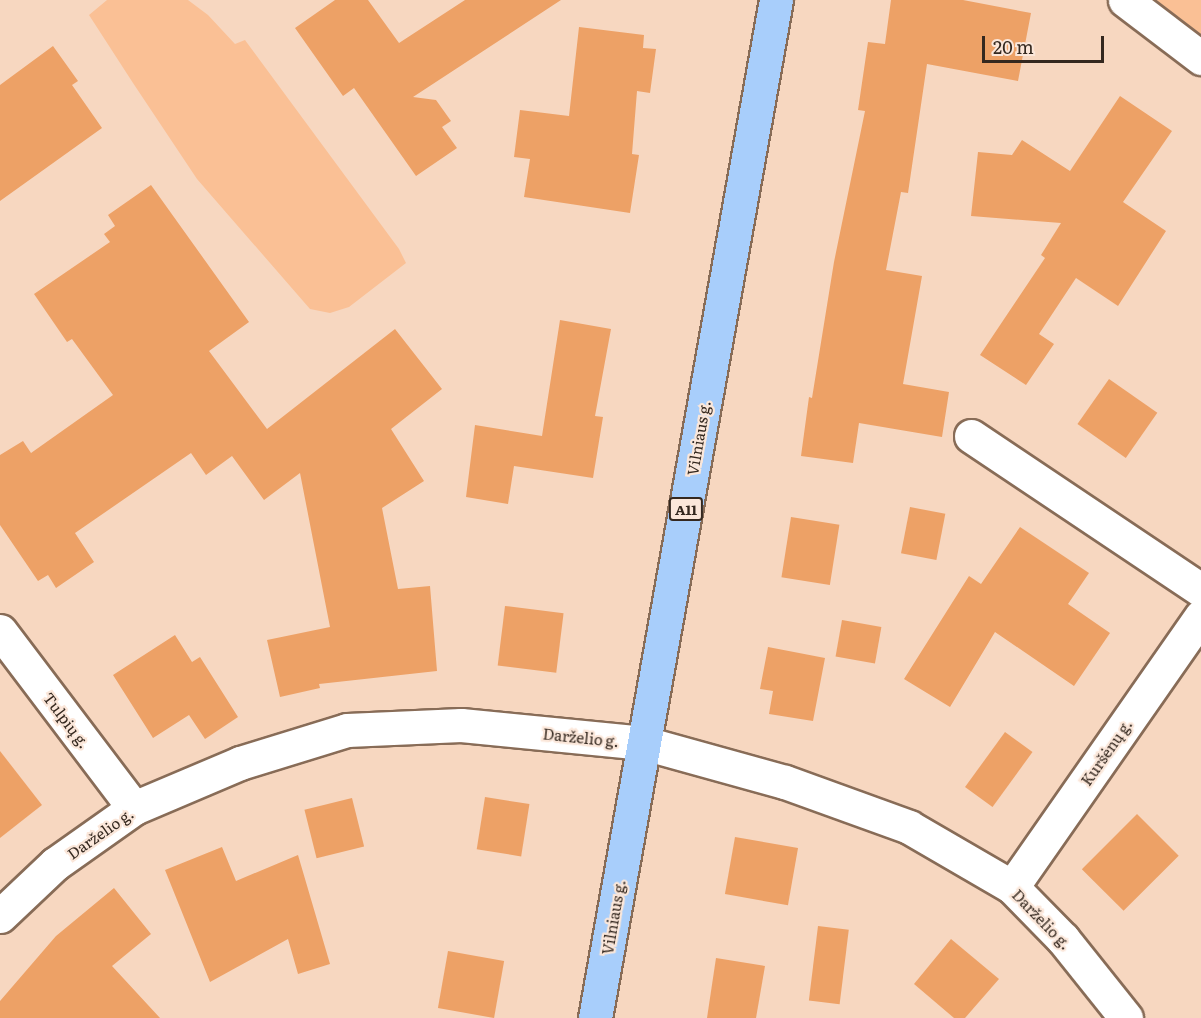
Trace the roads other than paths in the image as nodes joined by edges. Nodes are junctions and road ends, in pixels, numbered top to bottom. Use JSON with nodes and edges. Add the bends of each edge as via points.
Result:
{"nodes":[{"id":1,"x":776,"y":0,"type":"edge"},
{"id":2,"x":1125,"y":0,"type":"edge"},
{"id":3,"x":1201,"y":57,"type":"edge"},
{"id":4,"x":971,"y":436,"type":"dead end"},
{"id":5,"x":1201,"y":590,"type":"edge"},
{"id":6,"x":1201,"y":616,"type":"edge"},
{"id":7,"x":0,"y":631,"type":"edge"},
{"id":8,"x":644,"y":743,"type":"junction"},
{"id":9,"x":134,"y":808,"type":"junction"},
{"id":10,"x":1012,"y":887,"type":"junction"},
{"id":11,"x":0,"y":916,"type":"edge"},
{"id":12,"x":595,"y":1018,"type":"edge"},
{"id":13,"x":1126,"y":1018,"type":"edge"}],
"edges":[{"from":1,"to":8,"type":"highway","name":"Vilniaus g.","number":"A11"},
{"from":2,"to":3,"type":"street"},
{"from":4,"to":5,"type":"street"},
{"from":6,"to":10,"type":"street","name":"Kuršėnų g."},
{"from":7,"to":9,"type":"street","name":"Tulpių g."},
{"from":8,"to":9,"type":"street","name":"Darželio g.","via":[[461,725],[347,730],[240,763]]},
{"from":8,"to":10,"type":"street","name":"Darželio g.","via":[[785,782],[909,827]]},
{"from":8,"to":12,"type":"highway","name":"Vilniaus g.","number":"A11"},
{"from":9,"to":11,"type":"street","name":"Darželio g.","via":[[55,864]]},
{"from":10,"to":13,"type":"street","name":"Darželio g.","via":[[1063,939]]}]}
